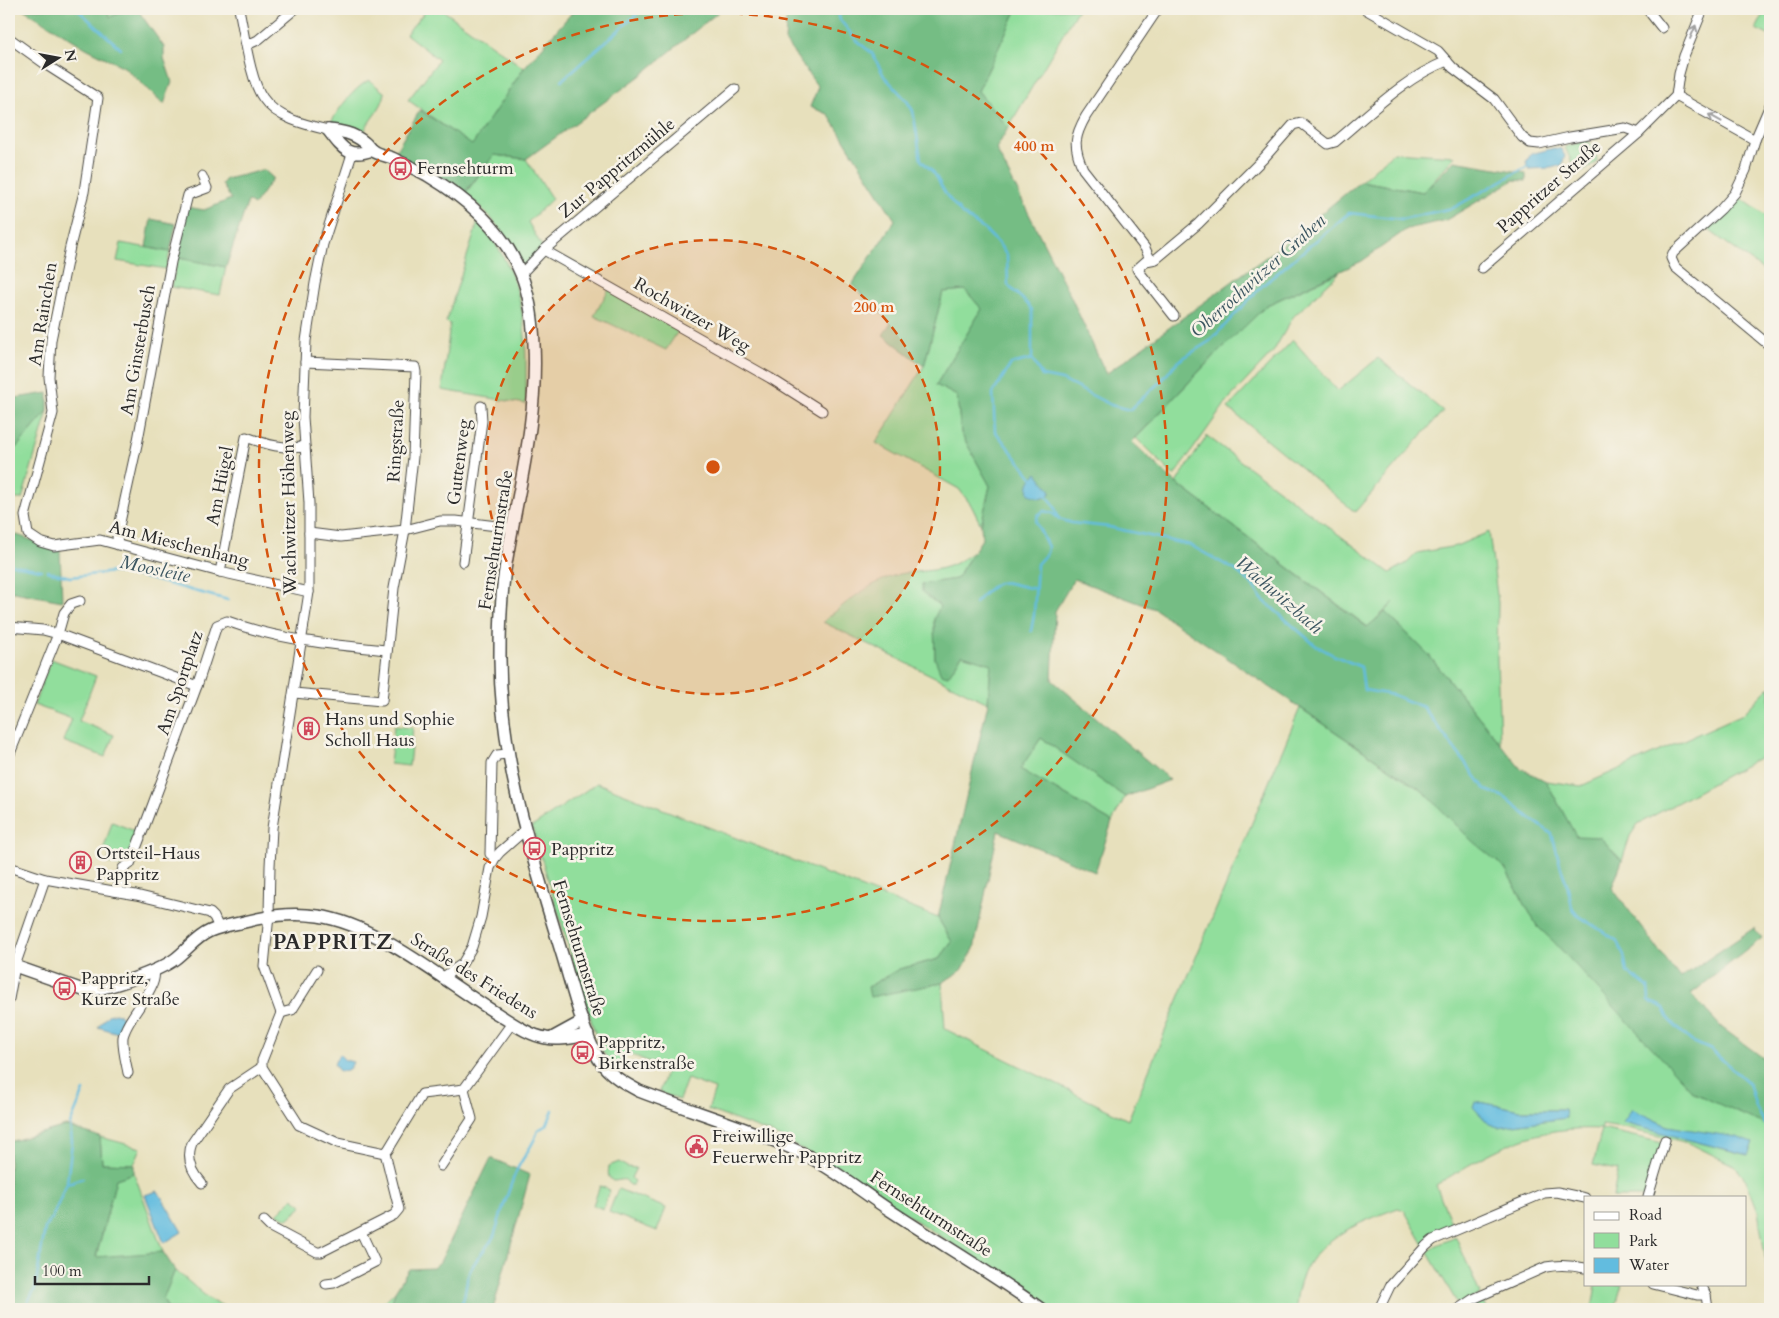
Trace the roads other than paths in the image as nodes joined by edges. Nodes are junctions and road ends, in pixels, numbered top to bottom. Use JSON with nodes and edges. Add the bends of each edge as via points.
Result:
{"nodes":[{"id":1,"x":239,"y":9,"type":"edge"},
{"id":2,"x":295,"y":9,"type":"edge"},
{"id":3,"x":1158,"y":9,"type":"edge"},
{"id":4,"x":1365,"y":9,"type":"edge"},
{"id":5,"x":1647,"y":9,"type":"edge"},
{"id":6,"x":1703,"y":9,"type":"edge"},
{"id":7,"x":1662,"y":28,"type":"dead end"},
{"id":8,"x":9,"y":38,"type":"edge"},
{"id":9,"x":247,"y":44,"type":"junction"},
{"id":10,"x":1447,"y":61,"type":"junction"},
{"id":11,"x":736,"y":89,"type":"dead end"},
{"id":12,"x":1676,"y":96,"type":"junction"},
{"id":13,"x":1770,"y":105,"type":"edge"},
{"id":14,"x":328,"y":130,"type":"junction"},
{"id":15,"x":1639,"y":133,"type":"junction"},
{"id":16,"x":1755,"y":140,"type":"junction"},
{"id":17,"x":372,"y":150,"type":"junction"},
{"id":18,"x":352,"y":154,"type":"junction"},
{"id":19,"x":202,"y":176,"type":"dead end"},
{"id":20,"x":544,"y":250,"type":"junction"},
{"id":21,"x":1150,"y":259,"type":"junction"},
{"id":22,"x":1482,"y":268,"type":"dead end"},
{"id":23,"x":521,"y":274,"type":"junction"},
{"id":24,"x":1174,"y":316,"type":"dead end"},
{"id":25,"x":1770,"y":346,"type":"edge"},
{"id":26,"x":305,"y":362,"type":"junction"},
{"id":27,"x":481,"y":406,"type":"dead end"},
{"id":28,"x":822,"y":411,"type":"dead end"},
{"id":29,"x":305,"y":447,"type":"junction"},
{"id":30,"x":468,"y":522,"type":"junction"},
{"id":31,"x":513,"y":528,"type":"junction"},
{"id":32,"x":405,"y":530,"type":"junction"},
{"id":33,"x":309,"y":533,"type":"junction"},
{"id":34,"x":28,"y":534,"type":"joint"},
{"id":35,"x":118,"y":545,"type":"junction"},
{"id":36,"x":463,"y":562,"type":"dead end"},
{"id":37,"x":220,"y":572,"type":"junction"},
{"id":38,"x":295,"y":589,"type":"junction"},
{"id":39,"x":309,"y":592,"type":"junction"},
{"id":40,"x":80,"y":601,"type":"dead end"},
{"id":41,"x":307,"y":610,"type":"junction"},
{"id":42,"x":9,"y":627,"type":"edge"},
{"id":43,"x":58,"y":634,"type":"junction"},
{"id":44,"x":301,"y":640,"type":"junction"},
{"id":45,"x":387,"y":650,"type":"junction"},
{"id":46,"x":197,"y":686,"type":"junction"},
{"id":47,"x":294,"y":693,"type":"junction"},
{"id":48,"x":508,"y":754,"type":"junction"},
{"id":49,"x":9,"y":756,"type":"edge"},
{"id":50,"x":525,"y":830,"type":"junction"},
{"id":51,"x":495,"y":858,"type":"junction"},
{"id":52,"x":9,"y":867,"type":"edge"},
{"id":53,"x":45,"y":880,"type":"junction"},
{"id":54,"x":117,"y":892,"type":"junction"},
{"id":55,"x":269,"y":915,"type":"junction"},
{"id":56,"x":219,"y":928,"type":"junction"},
{"id":57,"x":12,"y":965,"type":"edge"},
{"id":58,"x":154,"y":970,"type":"junction"},
{"id":59,"x":317,"y":970,"type":"dead end"},
{"id":60,"x":442,"y":978,"type":"junction"},
{"id":61,"x":9,"y":999,"type":"edge"},
{"id":62,"x":281,"y":1013,"type":"junction"},
{"id":63,"x":583,"y":1021,"type":"junction"},
{"id":64,"x":512,"y":1023,"type":"junction"},
{"id":65,"x":588,"y":1035,"type":"junction"},
{"id":66,"x":552,"y":1038,"type":"junction"},
{"id":67,"x":262,"y":1067,"type":"junction"},
{"id":68,"x":128,"y":1072,"type":"dead end"},
{"id":69,"x":464,"y":1089,"type":"junction"},
{"id":70,"x":1665,"y":1140,"type":"dead end"},
{"id":71,"x":385,"y":1152,"type":"junction"},
{"id":72,"x":441,"y":1166,"type":"dead end"},
{"id":73,"x":202,"y":1183,"type":"dead end"},
{"id":74,"x":1648,"y":1196,"type":"edge"},
{"id":75,"x":1584,"y":1198,"type":"edge"},
{"id":76,"x":264,"y":1221,"type":"dead end"},
{"id":77,"x":361,"y":1232,"type":"junction"},
{"id":78,"x":1584,"y":1268,"type":"edge"},
{"id":79,"x":326,"y":1284,"type":"dead end"},
{"id":80,"x":1662,"y":1286,"type":"edge"},
{"id":81,"x":1702,"y":1286,"type":"edge"},
{"id":82,"x":1706,"y":1295,"type":"junction"},
{"id":83,"x":1040,"y":1309,"type":"edge"},
{"id":84,"x":1379,"y":1309,"type":"edge"},
{"id":85,"x":1458,"y":1309,"type":"edge"},
{"id":86,"x":1708,"y":1309,"type":"edge"}],
"edges":[{"from":1,"to":9,"type":"street"},
{"from":2,"to":9,"type":"street","via":[[258,40]]},
{"from":3,"to":21,"type":"street","via":[[1086,116],[1075,142],[1083,169],[1145,248]]},
{"from":4,"to":10,"type":"street","via":[[1438,52]]},
{"from":5,"to":7,"type":"street"},
{"from":12,"to":6,"type":"street","one_way":true,"via":[[1684,56]]},
{"from":8,"to":34,"type":"street","name":"Am Rainchen","via":[[98,98],[84,192],[52,340],[49,377],[53,413],[24,516]]},
{"from":9,"to":14,"type":"street","via":[[262,98],[290,119]]},
{"from":10,"to":15,"type":"street","via":[[1494,99],[1530,143],[1625,128]]},
{"from":10,"to":21,"type":"street","via":[[1410,80],[1336,142],[1324,142],[1301,123],[1293,125],[1198,224],[1156,259]]},
{"from":11,"to":20,"type":"street","name":"Zur Pappritzmühle"},
{"from":12,"to":15,"type":"street","name":"Pappritzer Straße"},
{"from":16,"to":12,"type":"street","one_way":true},
{"from":13,"to":16,"type":"street"},
{"from":14,"to":17,"type":"street","name":"Fernsehturmstraße","via":[[347,132],[364,141]]},
{"from":14,"to":18,"type":"street","via":[[342,148]]},
{"from":15,"to":22,"type":"street","name":"Pappritzer Straße"},
{"from":16,"to":25,"type":"street","via":[[1735,193],[1671,258],[1675,267]]},
{"from":17,"to":18,"type":"street"},
{"from":17,"to":23,"type":"street","name":"Fernsehturmstraße","via":[[419,171],[461,197],[494,229],[510,250]]},
{"from":18,"to":26,"type":"street","name":"Wachwitzer Höhenweg","via":[[323,244],[308,321]]},
{"from":19,"to":35,"type":"street","name":"Am Ginsterbusch","via":[[207,188],[188,195],[175,240],[117,536]]},
{"from":20,"to":23,"type":"street","name":"Zur Pappritzmühle"},
{"from":20,"to":28,"type":"street","name":"Rochwitzer Weg"},
{"from":21,"to":24,"type":"street","via":[[1137,269]]},
{"from":23,"to":31,"type":"street","name":"Fernsehturmstraße","via":[[533,326],[535,376],[531,430]]},
{"from":26,"to":29,"type":"street","name":"Wachwitzer Höhenweg"},
{"from":26,"to":32,"type":"street","name":"Ringstraße","via":[[414,367],[413,457]]},
{"from":27,"to":30,"type":"street","name":"Guttenweg","via":[[482,422]]},
{"from":29,"to":33,"type":"street","name":"Wachwitzer Höhenweg"},
{"from":29,"to":37,"type":"street","name":"Am Hügel","via":[[269,446],[246,437]]},
{"from":30,"to":31,"type":"street","name":"Guttenweg"},
{"from":30,"to":32,"type":"street","name":"Guttenweg","via":[[440,521]]},
{"from":30,"to":36,"type":"street","name":"Guttenweg"},
{"from":31,"to":48,"type":"street","name":"Fernsehturmstraße","via":[[505,572],[500,654]]},
{"from":32,"to":33,"type":"street","via":[[341,536]]},
{"from":32,"to":45,"type":"street"},
{"from":33,"to":39,"type":"street","name":"Wachwitzer Höhenweg"},
{"from":34,"to":35,"type":"street","name":"Am Mieschenhang","via":[[54,546],[93,540]]},
{"from":35,"to":37,"type":"street","name":"Am Mieschenhang"},
{"from":37,"to":38,"type":"street","name":"Am Mieschenhang"},
{"from":38,"to":39,"type":"street","name":"Am Mieschenhang"},
{"from":38,"to":41,"type":"street"},
{"from":39,"to":41,"type":"street","name":"Wachwitzer Höhenweg"},
{"from":40,"to":43,"type":"street","via":[[67,608]]},
{"from":41,"to":44,"type":"street","name":"Wachwitzer Höhenweg"},
{"from":42,"to":43,"type":"street"},
{"from":43,"to":46,"type":"street"},
{"from":43,"to":49,"type":"street"},
{"from":44,"to":45,"type":"street","name":"Am Sportplatz"},
{"from":44,"to":46,"type":"street","name":"Am Sportplatz","via":[[226,621],[217,625]]},
{"from":44,"to":47,"type":"street","name":"Wachwitzer Höhenweg"},
{"from":45,"to":47,"type":"street","via":[[382,702]]},
{"from":46,"to":54,"type":"street","name":"Am Sportplatz","via":[[130,864],[123,868]]},
{"from":47,"to":55,"type":"street","name":"Wachwitzer Höhenweg","via":[[272,828]]},
{"from":48,"to":50,"type":"street","name":"Fernsehturmstraße"},
{"from":48,"to":51,"type":"street","via":[[497,755],[492,763],[490,854]]},
{"from":50,"to":51,"type":"street"},
{"from":50,"to":63,"type":"street","name":"Fernsehturmstraße"},
{"from":51,"to":60,"type":"street","via":[[472,947],[462,964]]},
{"from":52,"to":53,"type":"street"},
{"from":53,"to":54,"type":"street"},
{"from":53,"to":57,"type":"street"},
{"from":54,"to":56,"type":"street","via":[[210,913]]},
{"from":55,"to":56,"type":"street","name":"Straße des Friedens"},
{"from":55,"to":60,"type":"street","name":"Straße des Friedens","via":[[319,916],[350,925],[386,942]]},
{"from":55,"to":62,"type":"street","name":"Wachwitzer Höhenweg","via":[[264,966]]},
{"from":56,"to":58,"type":"street","name":"Straße des Friedens","via":[[201,936],[174,960]]},
{"from":57,"to":58,"type":"street","name":"Straße des Friedens","via":[[88,990]]},
{"from":57,"to":61,"type":"street"},
{"from":58,"to":68,"type":"street","via":[[152,985],[125,1030],[123,1040]]},
{"from":59,"to":62,"type":"street","via":[[292,1010]]},
{"from":60,"to":64,"type":"street","name":"Straße des Friedens"},
{"from":62,"to":67,"type":"street"},
{"from":63,"to":65,"type":"street","name":"Fernsehturmstraße"},
{"from":63,"to":66,"type":"street"},
{"from":64,"to":66,"type":"street","name":"Straße des Friedens","via":[[533,1034]]},
{"from":64,"to":69,"type":"street"},
{"from":65,"to":66,"type":"street","name":"Straße des Friedens"},
{"from":65,"to":83,"type":"street","name":"Fernsehturmstraße","via":[[601,1062],[623,1083],[804,1155]]},
{"from":67,"to":71,"type":"street","via":[[299,1125],[338,1143]]},
{"from":67,"to":73,"type":"street","via":[[229,1089],[192,1143],[188,1152],[195,1175]]},
{"from":69,"to":71,"type":"street","via":[[422,1094]]},
{"from":69,"to":72,"type":"street","via":[[472,1119]]},
{"from":70,"to":74,"type":"street"},
{"from":71,"to":77,"type":"street","via":[[398,1209],[394,1215]]},
{"from":75,"to":84,"type":"street","via":[[1557,1192],[1544,1193],[1434,1240],[1390,1286]]},
{"from":76,"to":77,"type":"street","via":[[317,1252]]},
{"from":77,"to":79,"type":"street","via":[[376,1262]]},
{"from":78,"to":85,"type":"street","via":[[1571,1265],[1546,1267],[1473,1299]]},
{"from":80,"to":82,"type":"street"},
{"from":81,"to":82,"type":"street"},
{"from":82,"to":86,"type":"street"}]}
